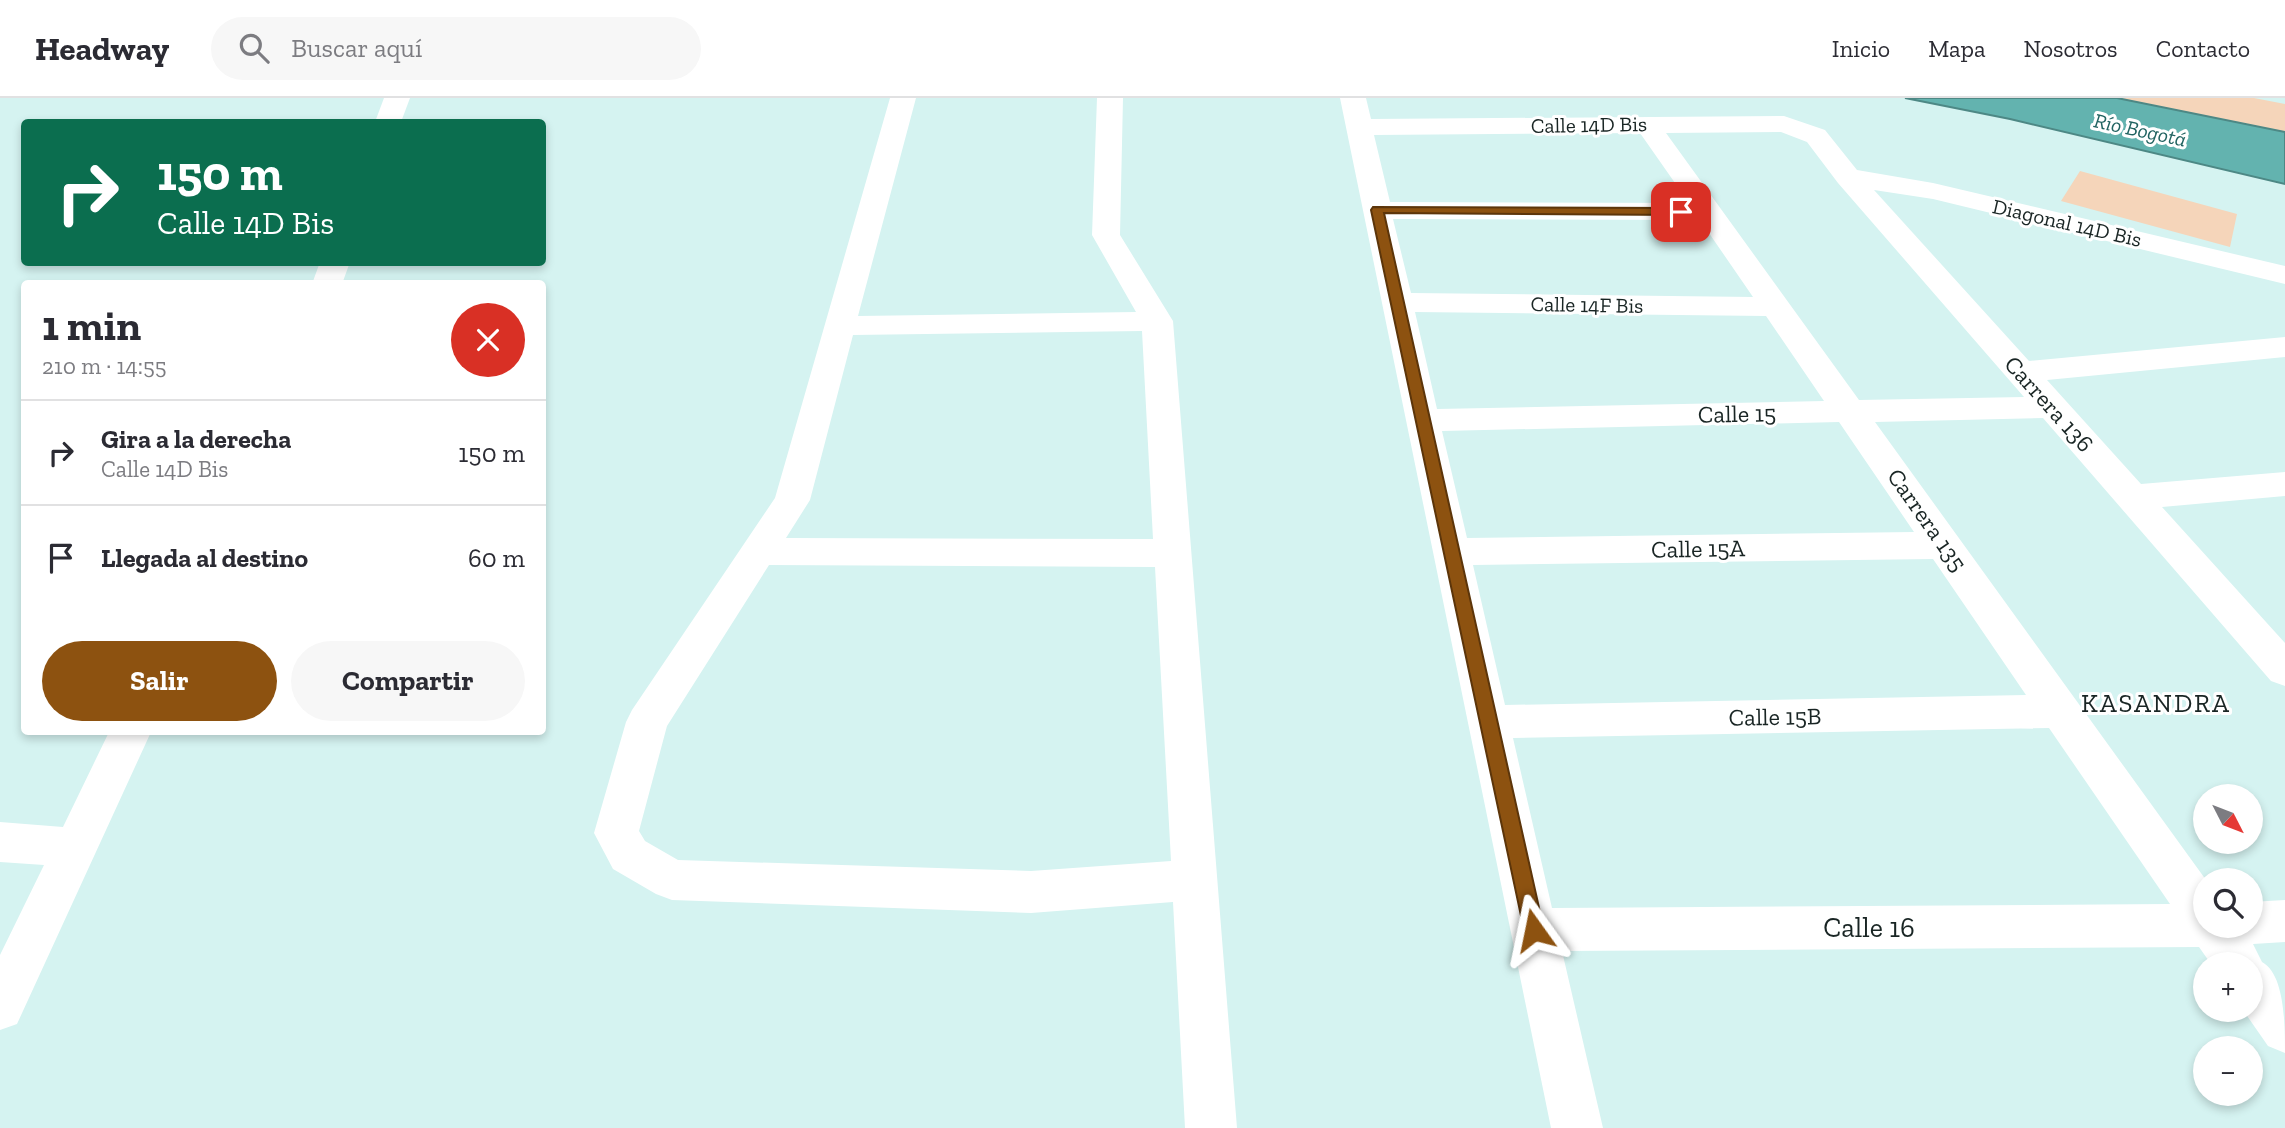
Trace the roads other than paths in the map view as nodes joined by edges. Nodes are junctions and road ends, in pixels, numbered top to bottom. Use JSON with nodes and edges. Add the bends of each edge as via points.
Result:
{"nodes":[{"id":1,"x":397,"y":98,"type":"edge"},
{"id":2,"x":904,"y":98,"type":"edge"},
{"id":3,"x":1110,"y":98,"type":"edge"},
{"id":4,"x":1356,"y":113,"type":"edge"},
{"id":5,"x":389,"y":119,"type":"edge"},
{"id":6,"x":1647,"y":124,"type":"junction"},
{"id":7,"x":1816,"y":136,"type":"joint"},
{"id":8,"x":1848,"y":177,"type":"junction"},
{"id":9,"x":1377,"y":210,"type":"junction"},
{"id":10,"x":1709,"y":212,"type":"junction"},
{"id":11,"x":2285,"y":275,"type":"edge"},
{"id":12,"x":1397,"y":302,"type":"junction"},
{"id":13,"x":1776,"y":307,"type":"junction"},
{"id":14,"x":1157,"y":321,"type":"junction"},
{"id":15,"x":841,"y":326,"type":"junction"},
{"id":16,"x":2285,"y":346,"type":"edge"},
{"id":17,"x":2021,"y":372,"type":"junction"},
{"id":18,"x":2052,"y":407,"type":"junction"},
{"id":19,"x":1851,"y":412,"type":"junction"},
{"id":20,"x":1423,"y":420,"type":"junction"},
{"id":21,"x":2285,"y":484,"type":"edge"},
{"id":22,"x":2132,"y":497,"type":"junction"},
{"id":23,"x":1945,"y":545,"type":"junction"},
{"id":24,"x":759,"y":551,"type":"junction"},
{"id":25,"x":1452,"y":552,"type":"junction"},
{"id":26,"x":1172,"y":553,"type":"junction"},
{"id":27,"x":2280,"y":658,"type":"edge"},
{"id":28,"x":2061,"y":711,"type":"junction"},
{"id":29,"x":1489,"y":722,"type":"junction"},
{"id":30,"x":129,"y":735,"type":"edge"},
{"id":31,"x":0,"y":842,"type":"edge"},
{"id":32,"x":75,"y":847,"type":"junction"},
{"id":33,"x":1195,"y":880,"type":"junction"},
{"id":34,"x":2193,"y":899,"type":"edge"},
{"id":35,"x":2285,"y":921,"type":"edge"},
{"id":36,"x":2263,"y":922,"type":"edge"},
{"id":37,"x":2193,"y":925,"type":"edge"},
{"id":38,"x":1534,"y":930,"type":"junction"},
{"id":39,"x":2263,"y":998,"type":"edge"},
{"id":40,"x":0,"y":1007,"type":"edge"},
{"id":41,"x":2285,"y":1029,"type":"edge"},
{"id":42,"x":1212,"y":1128,"type":"edge"},
{"id":43,"x":1577,"y":1128,"type":"edge"}],
"edges":[{"from":1,"to":5,"type":"street"},
{"from":2,"to":15,"type":"street"},
{"from":3,"to":14,"type":"street","via":[[1106,235]]},
{"from":4,"to":6,"type":"street","name":"Calle 14D Bis"},
{"from":4,"to":9,"type":"street"},
{"from":6,"to":7,"type":"street","name":"Calle 14D Bis","via":[[1784,124]]},
{"from":6,"to":10,"type":"street","name":"Carrera 135"},
{"from":7,"to":8,"type":"street","name":"Carrera 136"},
{"from":8,"to":11,"type":"street","name":"Diagonal 14D Bis","via":[[1933,191]]},
{"from":8,"to":17,"type":"street","name":"Carrera 136"},
{"from":9,"to":10,"type":"street"},
{"from":9,"to":12,"type":"street"},
{"from":10,"to":13,"type":"street","name":"Carrera 135"},
{"from":12,"to":13,"type":"street","name":"Calle 14F Bis"},
{"from":12,"to":20,"type":"street"},
{"from":13,"to":19,"type":"street","name":"Carrera 135"},
{"from":14,"to":15,"type":"street"},
{"from":14,"to":26,"type":"street"},
{"from":15,"to":24,"type":"street","via":[[792,500]]},
{"from":16,"to":17,"type":"street"},
{"from":17,"to":18,"type":"street","name":"Carrera 136"},
{"from":18,"to":19,"type":"street","name":"Calle 15"},
{"from":18,"to":22,"type":"street","name":"Carrera 136"},
{"from":19,"to":20,"type":"street","name":"Calle 15"},
{"from":19,"to":23,"type":"street","name":"Carrera 135"},
{"from":20,"to":25,"type":"street"},
{"from":21,"to":22,"type":"street"},
{"from":22,"to":27,"type":"street","name":"Carrera 136"},
{"from":23,"to":25,"type":"street","name":"Calle 15A"},
{"from":23,"to":28,"type":"street","name":"Carrera 135"},
{"from":24,"to":26,"type":"street"},
{"from":24,"to":33,"type":"street","via":[[647,722],[616,833],[629,855],[672,880],[1031,892]]},
{"from":25,"to":29,"type":"street"},
{"from":26,"to":33,"type":"street"},
{"from":28,"to":29,"type":"street","name":"Calle 15B"},
{"from":28,"to":34,"type":"street","name":"Carrera 135"},
{"from":29,"to":38,"type":"street"},
{"from":30,"to":32,"type":"street"},
{"from":31,"to":32,"type":"street"},
{"from":32,"to":40,"type":"street"},
{"from":33,"to":42,"type":"street"},
{"from":35,"to":36,"type":"street"},
{"from":37,"to":38,"type":"street","name":"Calle 16"},
{"from":38,"to":43,"type":"street"},
{"from":39,"to":41,"type":"street"}]}
